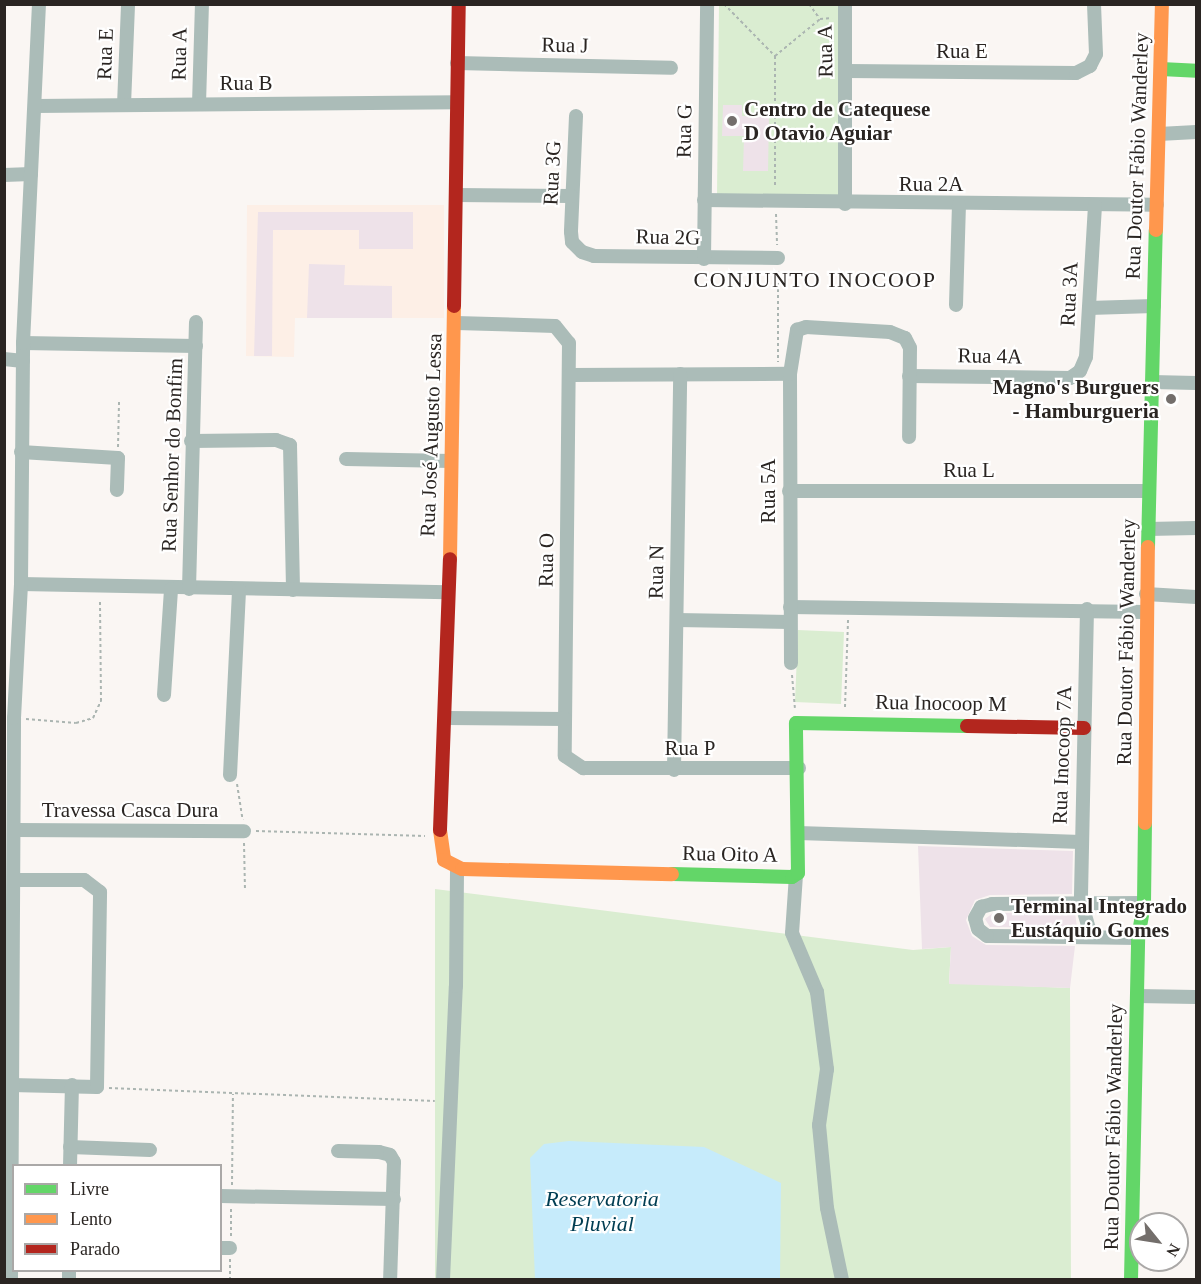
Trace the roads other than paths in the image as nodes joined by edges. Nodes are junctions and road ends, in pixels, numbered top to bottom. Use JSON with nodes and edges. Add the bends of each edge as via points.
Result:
{"nodes":[{"id":1,"x":39,"y":4,"type":"edge"},
{"id":2,"x":128,"y":4,"type":"edge"},
{"id":3,"x":202,"y":4,"type":"edge"},
{"id":4,"x":459,"y":4,"type":"edge"},
{"id":5,"x":707,"y":4,"type":"edge"},
{"id":6,"x":1094,"y":4,"type":"edge"},
{"id":7,"x":1162,"y":4,"type":"edge"},
{"id":8,"x":845,"y":11,"type":"edge"},
{"id":9,"x":458,"y":63,"type":"junction"},
{"id":10,"x":670,"y":68,"type":"dead end"},
{"id":11,"x":1161,"y":69,"type":"junction"},
{"id":12,"x":847,"y":71,"type":"junction"},
{"id":13,"x":1197,"y":71,"type":"edge"},
{"id":14,"x":456,"y":102,"type":"junction"},
{"id":15,"x":199,"y":104,"type":"junction"},
{"id":16,"x":124,"y":105,"type":"junction"},
{"id":17,"x":35,"y":106,"type":"junction"},
{"id":18,"x":576,"y":116,"type":"dead end"},
{"id":19,"x":1197,"y":132,"type":"edge"},
{"id":20,"x":1159,"y":134,"type":"junction"},
{"id":21,"x":31,"y":174,"type":"junction"},
{"id":22,"x":4,"y":175,"type":"edge"},
{"id":23,"x":456,"y":195,"type":"junction"},
{"id":24,"x":571,"y":196,"type":"junction"},
{"id":25,"x":704,"y":200,"type":"junction"},
{"id":26,"x":844,"y":204,"type":"junction"},
{"id":27,"x":959,"y":205,"type":"junction"},
{"id":28,"x":1157,"y":205,"type":"junction"},
{"id":29,"x":1095,"y":206,"type":"junction"},
{"id":30,"x":571,"y":232,"type":"joint"},
{"id":31,"x":778,"y":258,"type":"road end"},
{"id":32,"x":704,"y":259,"type":"junction"},
{"id":33,"x":956,"y":305,"type":"dead end"},
{"id":34,"x":1154,"y":306,"type":"junction"},
{"id":35,"x":1089,"y":308,"type":"junction"},
{"id":36,"x":196,"y":322,"type":"dead end"},
{"id":37,"x":456,"y":323,"type":"junction"},
{"id":38,"x":23,"y":343,"type":"junction"},
{"id":39,"x":196,"y":346,"type":"junction"},
{"id":40,"x":4,"y":359,"type":"edge"},
{"id":41,"x":23,"y":361,"type":"junction"},
{"id":42,"x":680,"y":374,"type":"junction"},
{"id":43,"x":784,"y":374,"type":"junction"},
{"id":44,"x":570,"y":375,"type":"junction"},
{"id":45,"x":909,"y":376,"type":"junction"},
{"id":46,"x":1070,"y":378,"type":"joint"},
{"id":47,"x":1152,"y":382,"type":"junction"},
{"id":48,"x":1197,"y":383,"type":"edge"},
{"id":49,"x":909,"y":436,"type":"dead end"},
{"id":50,"x":191,"y":441,"type":"junction"},
{"id":51,"x":21,"y":452,"type":"junction"},
{"id":52,"x":346,"y":459,"type":"dead end"},
{"id":53,"x":451,"y":461,"type":"junction"},
{"id":54,"x":117,"y":490,"type":"dead end"},
{"id":55,"x":789,"y":491,"type":"junction"},
{"id":56,"x":1149,"y":491,"type":"junction"},
{"id":57,"x":1197,"y":528,"type":"edge"},
{"id":58,"x":1148,"y":529,"type":"junction"},
{"id":59,"x":21,"y":584,"type":"junction"},
{"id":60,"x":171,"y":589,"type":"junction"},
{"id":61,"x":189,"y":589,"type":"junction"},
{"id":62,"x":239,"y":589,"type":"junction"},
{"id":63,"x":293,"y":590,"type":"junction"},
{"id":64,"x":448,"y":592,"type":"junction"},
{"id":65,"x":1146,"y":594,"type":"junction"},
{"id":66,"x":1197,"y":597,"type":"edge"},
{"id":67,"x":790,"y":607,"type":"junction"},
{"id":68,"x":1087,"y":609,"type":"junction"},
{"id":69,"x":4,"y":611,"type":"edge"},
{"id":70,"x":1146,"y":612,"type":"junction"},
{"id":71,"x":19,"y":614,"type":"junction"},
{"id":72,"x":676,"y":620,"type":"junction"},
{"id":73,"x":790,"y":622,"type":"junction"},
{"id":74,"x":10,"y":656,"type":"edge"},
{"id":75,"x":791,"y":663,"type":"road end"},
{"id":76,"x":164,"y":695,"type":"dead end"},
{"id":77,"x":447,"y":718,"type":"junction"},
{"id":78,"x":565,"y":719,"type":"junction"},
{"id":79,"x":1084,"y":728,"type":"junction"},
{"id":80,"x":582,"y":768,"type":"joint"},
{"id":81,"x":799,"y":768,"type":"junction"},
{"id":82,"x":674,"y":770,"type":"junction"},
{"id":83,"x":230,"y":775,"type":"dead end"},
{"id":84,"x":10,"y":790,"type":"edge"},
{"id":85,"x":16,"y":830,"type":"junction"},
{"id":86,"x":244,"y":831,"type":"road end"},
{"id":87,"x":798,"y":833,"type":"junction"},
{"id":88,"x":1081,"y":842,"type":"junction"},
{"id":89,"x":452,"y":866,"type":"junction"},
{"id":90,"x":796,"y":875,"type":"junction"},
{"id":91,"x":15,"y":880,"type":"junction"},
{"id":92,"x":1081,"y":902,"type":"junction"},
{"id":93,"x":1144,"y":903,"type":"junction"},
{"id":94,"x":1091,"y":937,"type":"junction"},
{"id":95,"x":1138,"y":938,"type":"junction"},
{"id":96,"x":1137,"y":996,"type":"junction"},
{"id":97,"x":1197,"y":997,"type":"edge"},
{"id":98,"x":72,"y":1085,"type":"junction"},
{"id":99,"x":9,"y":1088,"type":"edge"},
{"id":100,"x":70,"y":1147,"type":"junction"},
{"id":101,"x":150,"y":1150,"type":"dead end"},
{"id":102,"x":338,"y":1151,"type":"dead end"},
{"id":103,"x":70,"y":1164,"type":"edge"},
{"id":104,"x":222,"y":1196,"type":"edge"},
{"id":105,"x":394,"y":1199,"type":"junction"},
{"id":106,"x":10,"y":1280,"type":"edge"},
{"id":107,"x":390,"y":1280,"type":"edge"},
{"id":108,"x":443,"y":1280,"type":"edge"},
{"id":109,"x":842,"y":1280,"type":"edge"},
{"id":110,"x":1131,"y":1280,"type":"edge"}],
"edges":[{"from":1,"to":17,"type":"street"},
{"from":2,"to":16,"type":"street","name":"Rua E"},
{"from":3,"to":15,"type":"street","name":"Rua A"},
{"from":4,"to":9,"type":"street","name":"Rua José Augusto Lessa"},
{"from":5,"to":25,"type":"street","name":"Rua G"},
{"from":6,"to":12,"type":"street","name":"Rua E","via":[[1096,54],[1090,66],[1076,73]]},
{"from":7,"to":11,"type":"street","name":"Rua Doutor Fábio Wanderley"},
{"from":8,"to":12,"type":"street","name":"Rua A"},
{"from":9,"to":10,"type":"street","name":"Rua J"},
{"from":9,"to":14,"type":"street","name":"Rua José Augusto Lessa"},
{"from":11,"to":13,"type":"street"},
{"from":11,"to":20,"type":"street","name":"Rua Doutor Fábio Wanderley"},
{"from":12,"to":26,"type":"street","name":"Rua A"},
{"from":14,"to":15,"type":"street","name":"Rua B"},
{"from":14,"to":23,"type":"street","name":"Rua José Augusto Lessa"},
{"from":15,"to":16,"type":"street","name":"Rua B"},
{"from":16,"to":17,"type":"street","name":"Rua B"},
{"from":17,"to":21,"type":"street"},
{"from":18,"to":24,"type":"street","name":"Rua 3G"},
{"from":19,"to":20,"type":"street"},
{"from":20,"to":28,"type":"street","name":"Rua Doutor Fábio Wanderley"},
{"from":21,"to":22,"type":"street"},
{"from":21,"to":38,"type":"street"},
{"from":23,"to":24,"type":"street"},
{"from":23,"to":37,"type":"street","name":"Rua José Augusto Lessa"},
{"from":24,"to":30,"type":"street","name":"Rua 3G"},
{"from":25,"to":26,"type":"street","name":"Rua 2A"},
{"from":25,"to":32,"type":"street","name":"Rua G"},
{"from":26,"to":27,"type":"street","name":"Rua 2A"},
{"from":27,"to":29,"type":"street","name":"Rua 2A"},
{"from":27,"to":33,"type":"street"},
{"from":28,"to":29,"type":"street","name":"Rua 2A"},
{"from":28,"to":34,"type":"street","name":"Rua Doutor Fábio Wanderley"},
{"from":29,"to":35,"type":"street","name":"Rua 3A"},
{"from":30,"to":32,"type":"street","name":"Rua 2G","via":[[576,247],[594,256]]},
{"from":31,"to":32,"type":"street","name":"Rua 2G"},
{"from":34,"to":35,"type":"street"},
{"from":34,"to":47,"type":"street","name":"Rua Doutor Fábio Wanderley"},
{"from":35,"to":46,"type":"street","name":"Rua 3A","via":[[1085,364]]},
{"from":36,"to":39,"type":"street","name":"Rua Senhor do Bonfim"},
{"from":37,"to":44,"type":"street","name":"Rua O","via":[[555,326],[569,343]]},
{"from":37,"to":53,"type":"street","name":"Rua José Augusto Lessa"},
{"from":38,"to":39,"type":"street"},
{"from":38,"to":41,"type":"street"},
{"from":39,"to":50,"type":"street","name":"Rua Senhor do Bonfim"},
{"from":40,"to":41,"type":"street"},
{"from":41,"to":51,"type":"street"},
{"from":42,"to":43,"type":"street"},
{"from":42,"to":44,"type":"street"},
{"from":42,"to":72,"type":"street","name":"Rua N"},
{"from":43,"to":45,"type":"street","name":"Rua 5A","via":[[794,335],[806,327],[900,334],[910,348]]},
{"from":43,"to":55,"type":"street","name":"Rua 5A"},
{"from":44,"to":78,"type":"street","name":"Rua O"},
{"from":45,"to":46,"type":"street","name":"Rua 4A"},
{"from":45,"to":49,"type":"street"},
{"from":47,"to":48,"type":"street"},
{"from":47,"to":56,"type":"street","name":"Rua Doutor Fábio Wanderley"},
{"from":50,"to":61,"type":"street","name":"Rua Senhor do Bonfim"},
{"from":50,"to":63,"type":"street","via":[[276,440],[290,445]]},
{"from":51,"to":54,"type":"street","via":[[118,458]]},
{"from":51,"to":59,"type":"street"},
{"from":52,"to":53,"type":"street"},
{"from":53,"to":64,"type":"street","name":"Rua José Augusto Lessa"},
{"from":55,"to":56,"type":"street","name":"Rua L"},
{"from":55,"to":67,"type":"street","name":"Rua 5A"},
{"from":56,"to":58,"type":"street","name":"Rua Doutor Fábio Wanderley"},
{"from":57,"to":58,"type":"street"},
{"from":58,"to":65,"type":"street","name":"Rua Doutor Fábio Wanderley"},
{"from":59,"to":60,"type":"street"},
{"from":59,"to":71,"type":"street"},
{"from":60,"to":61,"type":"street"},
{"from":60,"to":76,"type":"street"},
{"from":61,"to":62,"type":"street"},
{"from":62,"to":63,"type":"street"},
{"from":62,"to":83,"type":"street"},
{"from":63,"to":64,"type":"street"},
{"from":64,"to":77,"type":"street","name":"Rua José Augusto Lessa"},
{"from":65,"to":66,"type":"street"},
{"from":65,"to":70,"type":"street","name":"Rua Doutor Fábio Wanderley"},
{"from":67,"to":68,"type":"street"},
{"from":67,"to":73,"type":"street","name":"Rua 5A"},
{"from":68,"to":70,"type":"street"},
{"from":68,"to":79,"type":"street","name":"Rua Inocoop 7A"},
{"from":69,"to":71,"type":"street"},
{"from":70,"to":93,"type":"street","name":"Rua Doutor Fábio Wanderley"},
{"from":71,"to":74,"type":"street"},
{"from":72,"to":73,"type":"street"},
{"from":72,"to":82,"type":"street","name":"Rua N"},
{"from":73,"to":75,"type":"street","name":"Rua 5A"},
{"from":74,"to":84,"type":"street","via":[[14,718]]},
{"from":77,"to":78,"type":"street"},
{"from":77,"to":89,"type":"street","name":"Rua José Augusto Lessa","via":[[440,852]]},
{"from":78,"to":80,"type":"street","name":"Rua O","via":[[565,756]]},
{"from":79,"to":81,"type":"street","name":"Rua Inocoop M","via":[[796,723]]},
{"from":79,"to":88,"type":"street","name":"Rua Inocoop 7A"},
{"from":80,"to":82,"type":"street","name":"Rua P"},
{"from":81,"to":82,"type":"street","name":"Rua P"},
{"from":81,"to":87,"type":"street"},
{"from":84,"to":85,"type":"street"},
{"from":85,"to":86,"type":"street","name":"Travessa Casca Dura"},
{"from":85,"to":91,"type":"street"},
{"from":87,"to":88,"type":"street","name":"Rua Oito A"},
{"from":87,"to":90,"type":"street","name":"Rua Oito A"},
{"from":88,"to":92,"type":"street","name":"Rua Inocoop 7A"},
{"from":89,"to":90,"type":"street","name":"Rua Oito A"},
{"from":89,"to":108,"type":"street","via":[[456,986]]},
{"from":90,"to":109,"type":"street","via":[[792,933],[817,993],[828,1069],[820,1135],[827,1208]]},
{"from":91,"to":98,"type":"street","via":[[84,880],[100,892],[98,1087]]},
{"from":91,"to":99,"type":"street"},
{"from":92,"to":93,"type":"street"},
{"from":92,"to":94,"type":"street","name":"Rua Inocoop 7A"},
{"from":92,"to":94,"type":"street","via":[[986,904],[977,912],[975,924],[987,936]]},
{"from":93,"to":95,"type":"street","name":"Rua Doutor Fábio Wanderley"},
{"from":94,"to":95,"type":"street"},
{"from":95,"to":96,"type":"street","name":"Rua Doutor Fábio Wanderley"},
{"from":96,"to":97,"type":"street"},
{"from":96,"to":110,"type":"street","name":"Rua Doutor Fábio Wanderley"},
{"from":98,"to":99,"type":"street"},
{"from":98,"to":100,"type":"street"},
{"from":99,"to":106,"type":"street"},
{"from":100,"to":101,"type":"street"},
{"from":100,"to":103,"type":"street"},
{"from":102,"to":105,"type":"street","via":[[390,1155],[394,1162]]},
{"from":104,"to":105,"type":"street"},
{"from":105,"to":107,"type":"street"}]}
